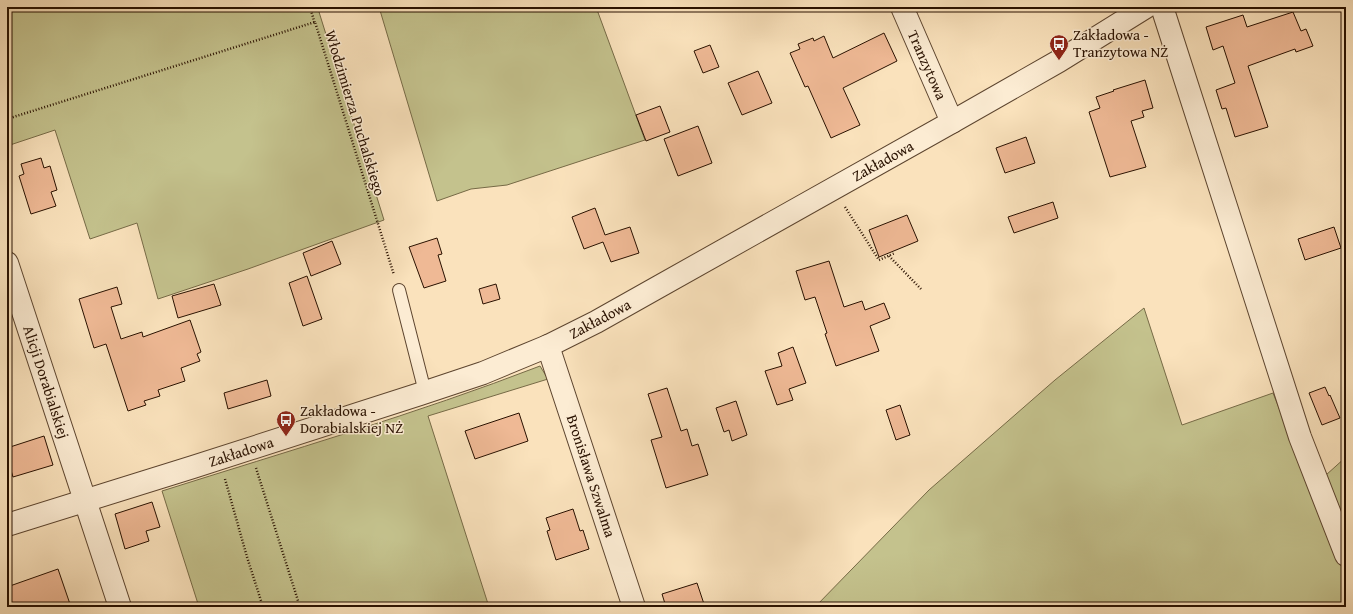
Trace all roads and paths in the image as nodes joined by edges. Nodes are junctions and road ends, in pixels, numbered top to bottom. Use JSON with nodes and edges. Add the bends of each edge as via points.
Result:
{"nodes":[{"id":1,"x":310,"y":7,"type":"edge"},
{"id":2,"x":902,"y":7,"type":"edge"},
{"id":3,"x":1146,"y":7,"type":"edge"},
{"id":4,"x":1162,"y":7,"type":"edge"},
{"id":5,"x":315,"y":22,"type":"junction"},
{"id":6,"x":7,"y":119,"type":"edge"},
{"id":7,"x":952,"y":122,"type":"junction"},
{"id":8,"x":844,"y":206,"type":"dead end"},
{"id":9,"x":895,"y":253,"type":"dead end"},
{"id":10,"x":889,"y":256,"type":"junction"},
{"id":11,"x":7,"y":263,"type":"edge"},
{"id":12,"x":397,"y":286,"type":"joint"},
{"id":13,"x":921,"y":289,"type":"dead end"},
{"id":14,"x":548,"y":346,"type":"junction"},
{"id":15,"x":425,"y":392,"type":"junction"},
{"id":16,"x":250,"y":448,"type":"junction"},
{"id":17,"x":225,"y":476,"type":"dead end"},
{"id":18,"x":86,"y":501,"type":"junction"},
{"id":19,"x":7,"y":525,"type":"edge"},
{"id":20,"x":1346,"y":555,"type":"edge"},
{"id":21,"x":120,"y":607,"type":"edge"},
{"id":22,"x":263,"y":607,"type":"edge"},
{"id":23,"x":300,"y":607,"type":"edge"},
{"id":24,"x":634,"y":607,"type":"edge"}],
"edges":[{"from":1,"to":5,"type":"path"},
{"from":2,"to":7,"type":"street","name":"Tranzytowa"},
{"from":3,"to":7,"type":"street","name":"Zakładowa"},
{"from":4,"to":20,"type":"street","via":[[1300,437]]},
{"from":5,"to":6,"type":"path","name":"Włodzimierza Puchalskiego"},
{"from":5,"to":12,"type":"path"},
{"from":7,"to":14,"type":"street","name":"Zakładowa","via":[[596,322]]},
{"from":8,"to":10,"type":"path","via":[[879,260]]},
{"from":9,"to":10,"type":"path"},
{"from":10,"to":13,"type":"path"},
{"from":11,"to":18,"type":"street","name":"Alicji Dorabialskiej"},
{"from":12,"to":15,"type":"lane"},
{"from":14,"to":15,"type":"street","name":"Zakładowa","via":[[483,373]]},
{"from":14,"to":24,"type":"street","name":"Bronisława Szwalma"},
{"from":15,"to":16,"type":"street","name":"Zakładowa"},
{"from":16,"to":18,"type":"street","name":"Zakładowa"},
{"from":16,"to":23,"type":"path"},
{"from":17,"to":22,"type":"path","via":[[246,557]]},
{"from":18,"to":19,"type":"street","name":"Zakładowa"},
{"from":18,"to":21,"type":"street","name":"Alicji Dorabialskiej"}]}
